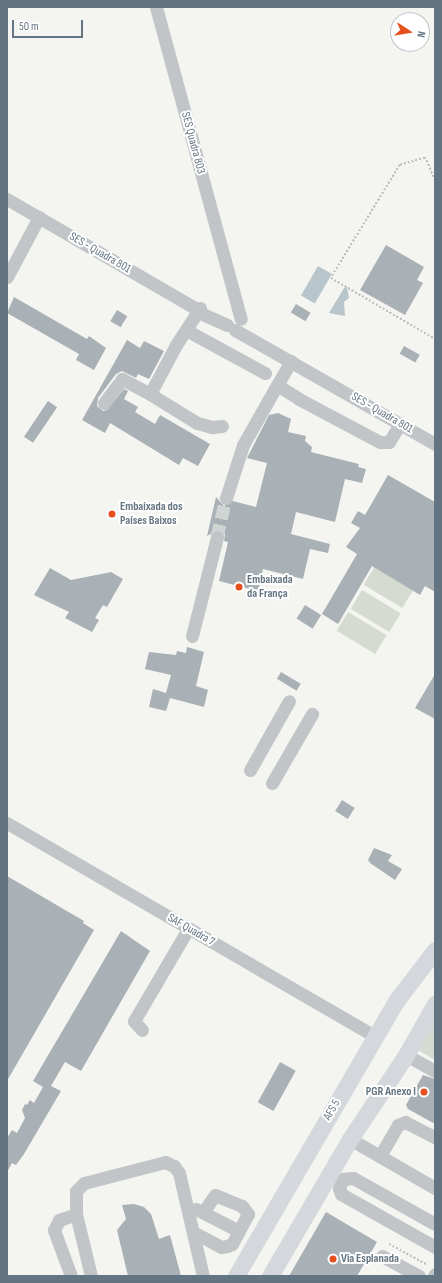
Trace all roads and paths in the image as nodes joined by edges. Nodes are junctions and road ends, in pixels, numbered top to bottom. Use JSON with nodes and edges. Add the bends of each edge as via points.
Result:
{"nodes":[{"id":1,"x":156,"y":7,"type":"edge"},
{"id":2,"x":435,"y":181,"type":"edge"},
{"id":3,"x":7,"y":199,"type":"edge"},
{"id":4,"x":39,"y":217,"type":"junction"},
{"id":5,"x":7,"y":277,"type":"edge"},
{"id":6,"x":197,"y":309,"type":"junction"},
{"id":7,"x":234,"y":322,"type":"junction"},
{"id":8,"x":186,"y":330,"type":"junction"},
{"id":9,"x":435,"y":339,"type":"edge"},
{"id":10,"x":291,"y":361,"type":"junction"},
{"id":11,"x":265,"y":373,"type":"dead end"},
{"id":12,"x":277,"y":385,"type":"junction"},
{"id":13,"x":150,"y":394,"type":"junction"},
{"id":14,"x":104,"y":403,"type":"dead end"},
{"id":15,"x":400,"y":424,"type":"junction"},
{"id":16,"x":222,"y":426,"type":"dead end"},
{"id":17,"x":435,"y":444,"type":"edge"},
{"id":18,"x":226,"y":498,"type":"tunnel mouth"},
{"id":19,"x":217,"y":537,"type":"tunnel mouth"},
{"id":20,"x":192,"y":636,"type":"dead end"},
{"id":21,"x":289,"y":701,"type":"dead end"},
{"id":22,"x":312,"y":714,"type":"dead end"},
{"id":23,"x":250,"y":770,"type":"dead end"},
{"id":24,"x":272,"y":783,"type":"dead end"},
{"id":25,"x":7,"y":823,"type":"edge"},
{"id":26,"x":188,"y":929,"type":"junction"},
{"id":27,"x":435,"y":950,"type":"edge"},
{"id":28,"x":435,"y":970,"type":"edge"},
{"id":29,"x":412,"y":977,"type":"junction"},
{"id":30,"x":435,"y":1004,"type":"edge"},
{"id":31,"x":142,"y":1030,"type":"dead end"},
{"id":32,"x":375,"y":1036,"type":"junction"},
{"id":33,"x":406,"y":1055,"type":"junction"},
{"id":34,"x":435,"y":1071,"type":"edge"},
{"id":35,"x":435,"y":1137,"type":"edge"},
{"id":36,"x":350,"y":1139,"type":"junction"},
{"id":37,"x":380,"y":1156,"type":"junction"},
{"id":38,"x":435,"y":1188,"type":"edge"},
{"id":39,"x":186,"y":1204,"type":"junction"},
{"id":40,"x":203,"y":1212,"type":"junction"},
{"id":41,"x":76,"y":1214,"type":"junction"},
{"id":42,"x":434,"y":1222,"type":"edge"},
{"id":43,"x":239,"y":1231,"type":"junction"},
{"id":44,"x":193,"y":1232,"type":"junction"},
{"id":45,"x":389,"y":1244,"type":"dead end"},
{"id":46,"x":435,"y":1246,"type":"edge"},
{"id":47,"x":382,"y":1256,"type":"dead end"},
{"id":48,"x":435,"y":1269,"type":"edge"},
{"id":49,"x":71,"y":1276,"type":"edge"},
{"id":50,"x":91,"y":1276,"type":"edge"},
{"id":51,"x":204,"y":1276,"type":"edge"},
{"id":52,"x":236,"y":1276,"type":"edge"},
{"id":53,"x":270,"y":1276,"type":"edge"},
{"id":54,"x":419,"y":1276,"type":"edge"}],
"edges":[{"from":1,"to":7,"type":"street","name":"SES Quadra 803","via":[[229,280]]},
{"from":2,"to":9,"type":"path","via":[[425,158],[400,165],[331,278]]},
{"from":3,"to":4,"type":"street","name":"SES - Quadra 801"},
{"from":4,"to":5,"type":"street"},
{"from":4,"to":6,"type":"street","name":"SES - Quadra 801"},
{"from":6,"to":7,"type":"street","name":"SES - Quadra 801"},
{"from":6,"to":8,"type":"street"},
{"from":7,"to":10,"type":"street","name":"SES - Quadra 801","via":[[266,347]]},
{"from":8,"to":11,"type":"street"},
{"from":8,"to":13,"type":"street"},
{"from":10,"to":12,"type":"street"},
{"from":10,"to":15,"type":"street","name":"SES - Quadra 801"},
{"from":12,"to":15,"type":"street","via":[[380,442],[389,442]]},
{"from":12,"to":18,"type":"street","via":[[243,445]]},
{"from":13,"to":14,"type":"street","via":[[122,379]]},
{"from":13,"to":16,"type":"street","via":[[198,423],[212,427]]},
{"from":15,"to":17,"type":"street","name":"SES - Quadra 801"},
{"from":19,"to":20,"type":"street"},
{"from":21,"to":23,"type":"street"},
{"from":22,"to":24,"type":"street"},
{"from":25,"to":26,"type":"street","name":"SAF Quadra 7"},
{"from":26,"to":31,"type":"street","via":[[134,1021]]},
{"from":26,"to":32,"type":"street","name":"SAF Quadra 7"},
{"from":27,"to":29,"type":"main road","name":"AFS 5"},
{"from":28,"to":29,"type":"main road","via":[[421,969]]},
{"from":29,"to":32,"type":"main road","name":"AFS 5"},
{"from":30,"to":33,"type":"main road"},
{"from":32,"to":52,"type":"main road","name":"AFS 5"},
{"from":33,"to":34,"type":"street"},
{"from":33,"to":36,"type":"main road"},
{"from":35,"to":37,"type":"street","via":[[406,1122],[398,1125]]},
{"from":36,"to":37,"type":"street"},
{"from":36,"to":53,"type":"main road"},
{"from":37,"to":38,"type":"street"},
{"from":39,"to":40,"type":"street"},
{"from":39,"to":41,"type":"street","via":[[179,1173],[174,1166],[165,1162],[84,1183],[76,1191]]},
{"from":39,"to":44,"type":"street"},
{"from":40,"to":43,"type":"street"},
{"from":40,"to":43,"type":"street","via":[[214,1196],[242,1206],[248,1214]]},
{"from":41,"to":49,"type":"street","via":[[59,1220],[54,1230]]},
{"from":41,"to":50,"type":"street"},
{"from":42,"to":46,"type":"street","via":[[353,1178],[343,1179],[339,1188],[341,1194]]},
{"from":43,"to":44,"type":"street","via":[[232,1244],[221,1247]]},
{"from":44,"to":51,"type":"street"},
{"from":45,"to":48,"type":"path"},
{"from":47,"to":54,"type":"street"}]}
